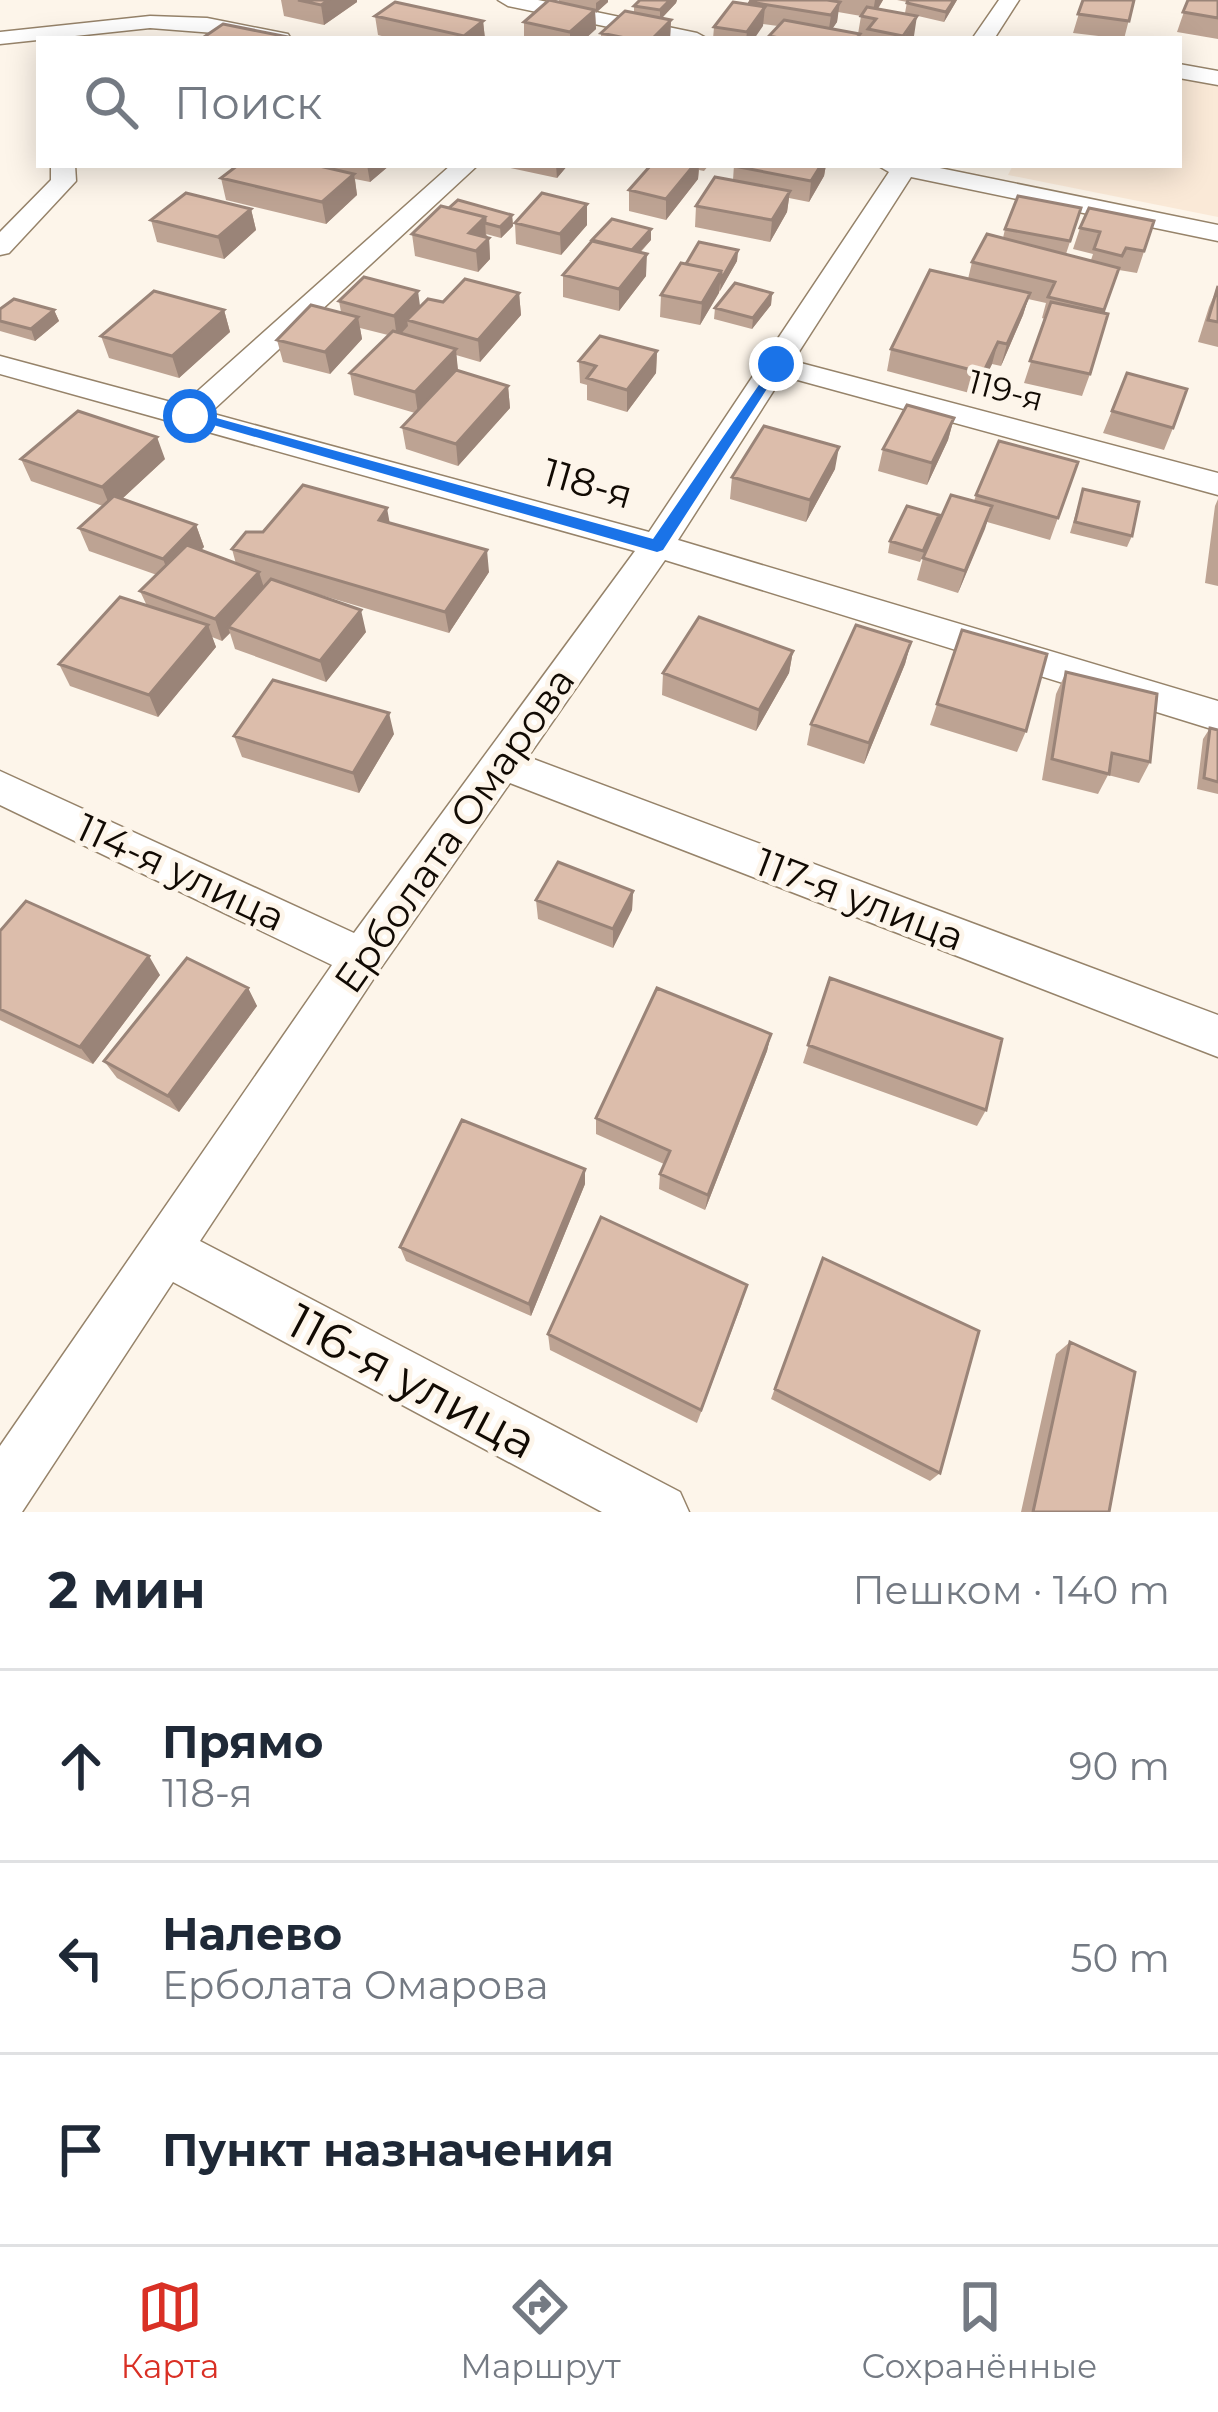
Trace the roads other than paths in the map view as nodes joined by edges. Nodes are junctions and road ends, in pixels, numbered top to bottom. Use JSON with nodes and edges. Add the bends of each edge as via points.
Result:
{"nodes":[{"id":1,"x":161,"y":0,"type":"edge"},
{"id":2,"x":508,"y":0,"type":"edge"},
{"id":3,"x":1010,"y":0,"type":"edge"},
{"id":4,"x":149,"y":22,"type":"junction"},
{"id":5,"x":135,"y":36,"type":"edge"},
{"id":6,"x":265,"y":36,"type":"edge"},
{"id":7,"x":682,"y":36,"type":"edge"},
{"id":8,"x":988,"y":36,"type":"edge"},
{"id":9,"x":0,"y":38,"type":"edge"},
{"id":10,"x":1182,"y":72,"type":"edge"},
{"id":11,"x":1218,"y":78,"type":"edge"},
{"id":12,"x":63,"y":168,"type":"edge"},
{"id":13,"x":463,"y":168,"type":"edge"},
{"id":14,"x":899,"y":168,"type":"edge"},
{"id":15,"x":910,"y":168,"type":"edge"},
{"id":16,"x":1218,"y":232,"type":"edge"},
{"id":17,"x":0,"y":247,"type":"edge"},
{"id":18,"x":776,"y":364,"type":"junction"},
{"id":19,"x":0,"y":365,"type":"edge"},
{"id":20,"x":190,"y":416,"type":"junction"},
{"id":21,"x":1218,"y":484,"type":"edge"},
{"id":22,"x":657,"y":546,"type":"junction"},
{"id":23,"x":1218,"y":716,"type":"edge"},
{"id":24,"x":501,"y":763,"type":"junction"},
{"id":25,"x":0,"y":787,"type":"edge"},
{"id":26,"x":362,"y":958,"type":"junction"},
{"id":27,"x":1218,"y":1036,"type":"edge"},
{"id":28,"x":165,"y":1250,"type":"junction"},
{"id":29,"x":0,"y":1495,"type":"edge"},
{"id":30,"x":660,"y":1512,"type":"edge"}],
"edges":[{"from":1,"to":4,"type":"street"},
{"from":2,"to":7,"type":"street"},
{"from":3,"to":8,"type":"street"},
{"from":4,"to":5,"type":"street"},
{"from":4,"to":6,"type":"street"},
{"from":4,"to":9,"type":"street"},
{"from":10,"to":11,"type":"street"},
{"from":12,"to":17,"type":"street","via":[[64,181]]},
{"from":13,"to":20,"type":"street"},
{"from":14,"to":18,"type":"street","name":"Ерболата Омарова"},
{"from":15,"to":16,"type":"street"},
{"from":18,"to":21,"type":"street","name":"119-я"},
{"from":18,"to":22,"type":"street","name":"Ерболата Омарова"},
{"from":19,"to":20,"type":"street","name":"118-я"},
{"from":20,"to":22,"type":"street","name":"118-я"},
{"from":22,"to":23,"type":"street","name":"118-я"},
{"from":22,"to":24,"type":"street","name":"Ерболата Омарова"},
{"from":24,"to":26,"type":"street","name":"Ерболата Омарова"},
{"from":24,"to":27,"type":"street","name":"117-я улица"},
{"from":25,"to":26,"type":"street","name":"114-я улица"},
{"from":26,"to":28,"type":"street","name":"Ерболата Омарова"},
{"from":28,"to":29,"type":"street","name":"Ерболата Омарова"},
{"from":28,"to":30,"type":"street","name":"116-я улица"}]}
